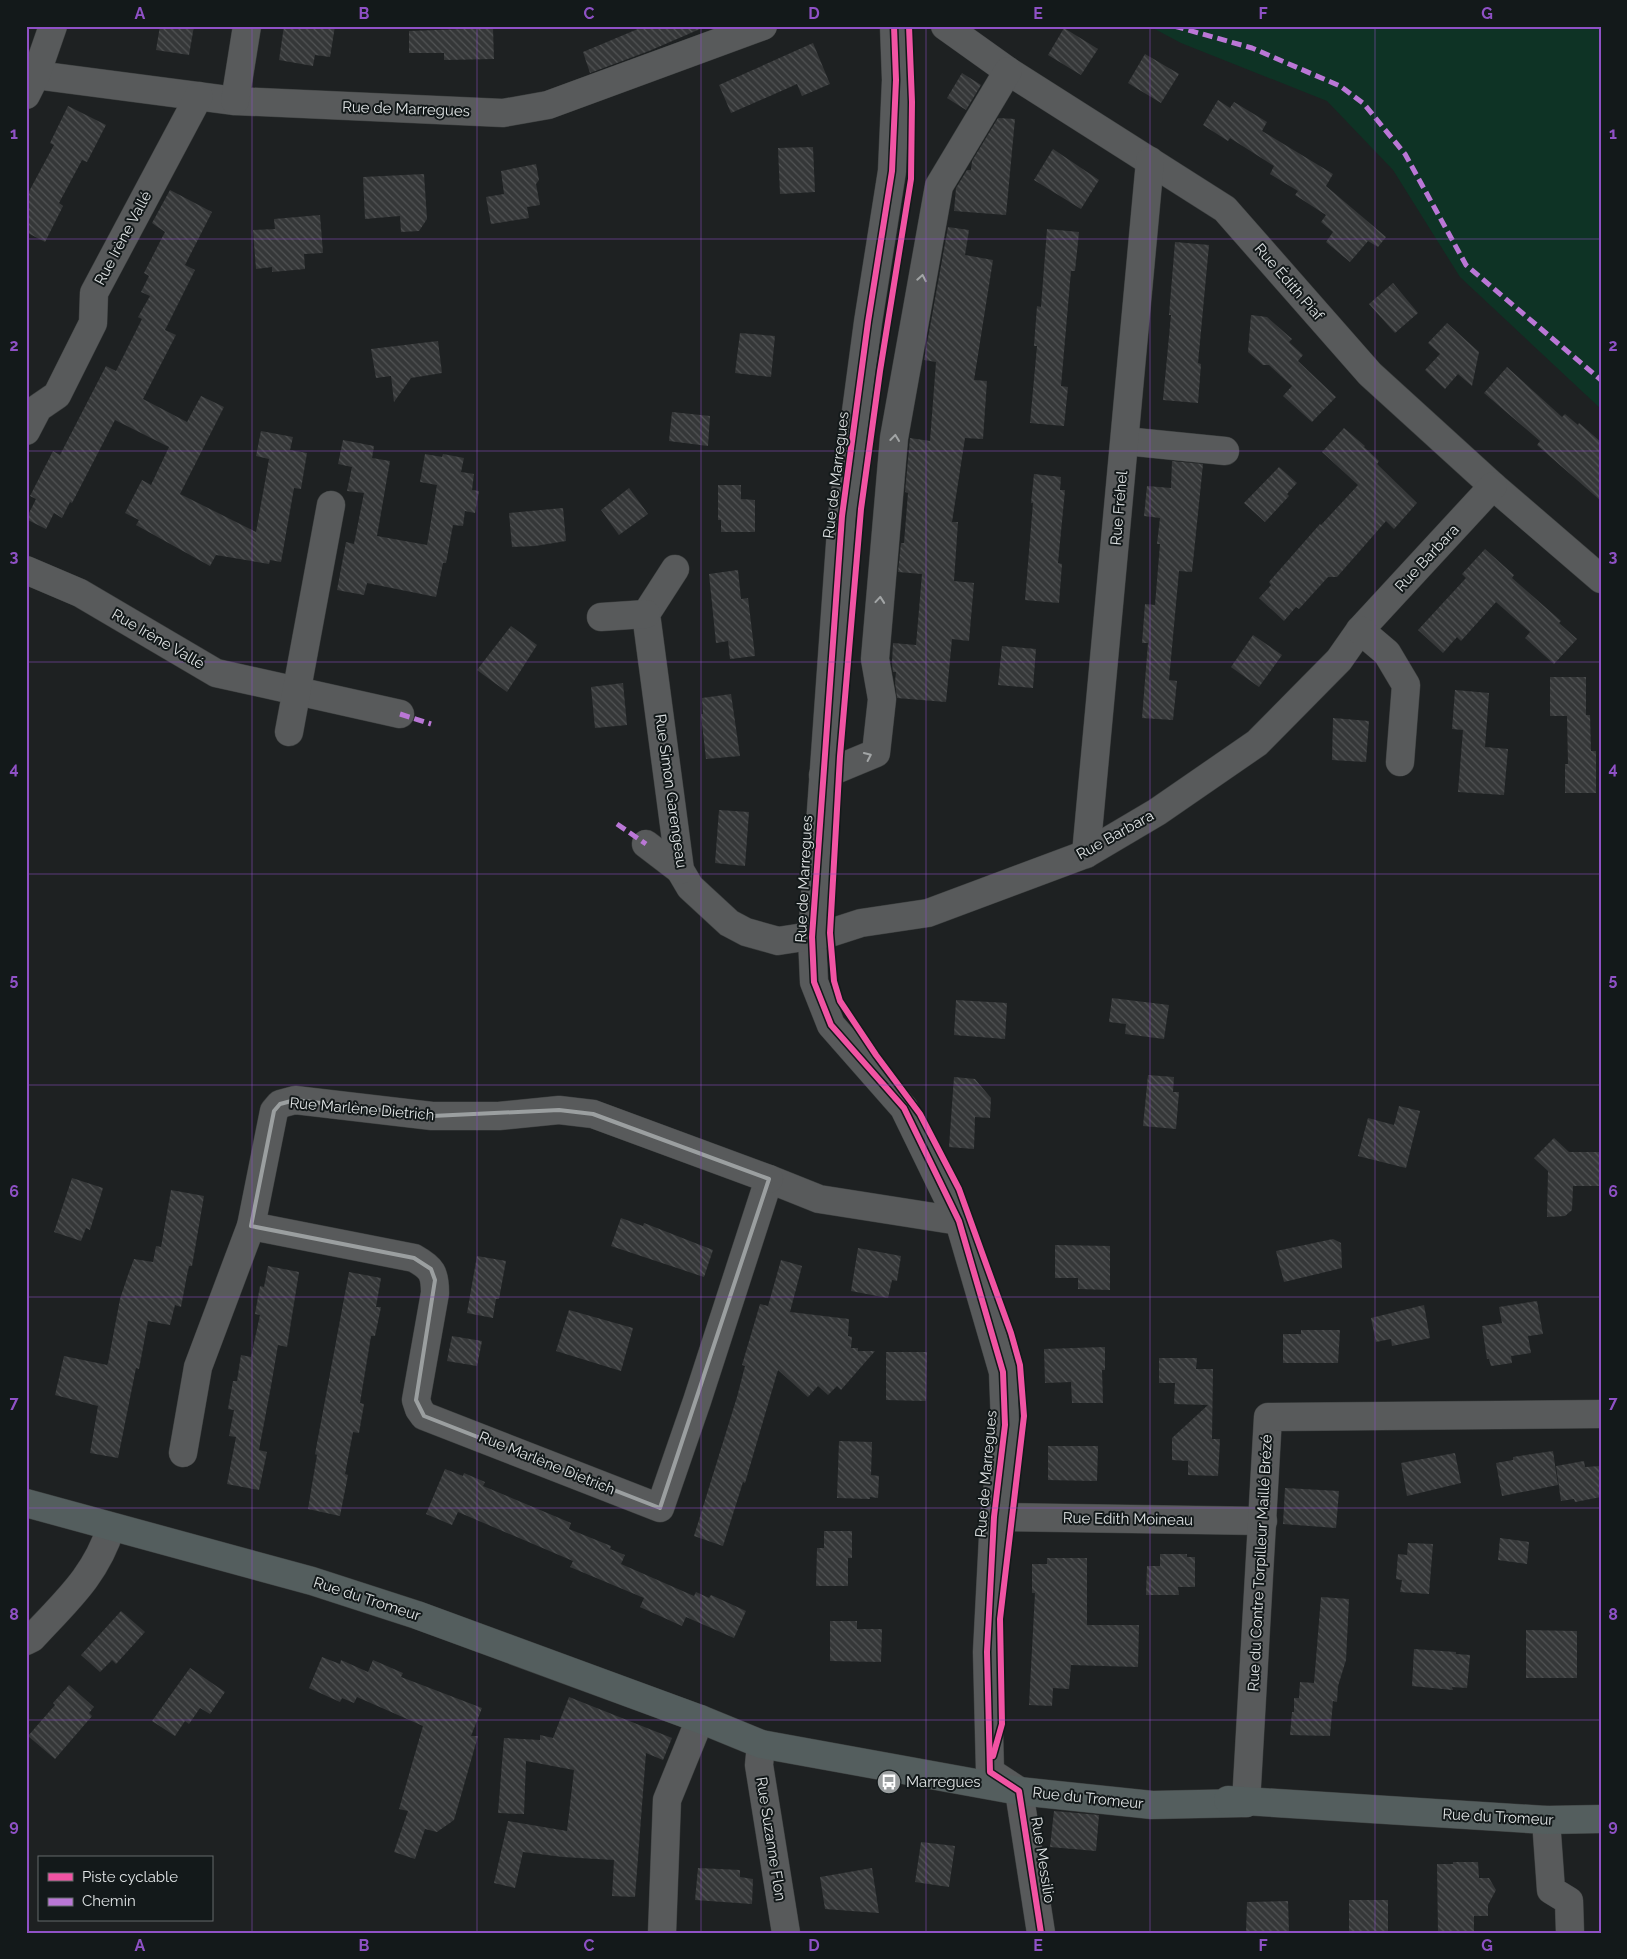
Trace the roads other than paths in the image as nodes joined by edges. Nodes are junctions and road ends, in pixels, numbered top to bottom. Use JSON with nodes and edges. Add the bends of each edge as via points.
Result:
{"nodes":[{"id":1,"x":53,"y":26,"type":"edge"},
{"id":2,"x":247,"y":26,"type":"edge"},
{"id":3,"x":763,"y":26,"type":"edge"},
{"id":4,"x":894,"y":26,"type":"edge"},
{"id":5,"x":945,"y":26,"type":"edge"},
{"id":6,"x":1008,"y":71,"type":"junction"},
{"id":7,"x":31,"y":85,"type":"edge"},
{"id":8,"x":198,"y":96,"type":"junction"},
{"id":9,"x":235,"y":101,"type":"junction"},
{"id":10,"x":1150,"y":161,"type":"junction"},
{"id":11,"x":26,"y":430,"type":"edge"},
{"id":12,"x":1125,"y":441,"type":"junction"},
{"id":13,"x":1225,"y":451,"type":"dead end"},
{"id":14,"x":1493,"y":486,"type":"junction"},
{"id":15,"x":331,"y":505,"type":"dead end"},
{"id":16,"x":675,"y":569,"type":"dead end"},
{"id":17,"x":26,"y":570,"type":"edge"},
{"id":18,"x":1601,"y":579,"type":"edge"},
{"id":19,"x":646,"y":614,"type":"junction"},
{"id":20,"x":601,"y":617,"type":"dead end"},
{"id":21,"x":1360,"y":630,"type":"junction"},
{"id":22,"x":295,"y":691,"type":"junction"},
{"id":23,"x":400,"y":714,"type":"dead end"},
{"id":24,"x":289,"y":732,"type":"dead end"},
{"id":25,"x":1400,"y":762,"type":"dead end"},
{"id":26,"x":823,"y":775,"type":"junction"},
{"id":27,"x":646,"y":844,"type":"dead end"},
{"id":28,"x":1086,"y":854,"type":"junction"},
{"id":29,"x":680,"y":870,"type":"junction"},
{"id":30,"x":812,"y":937,"type":"junction"},
{"id":31,"x":769,"y":1179,"type":"junction"},
{"id":32,"x":959,"y":1221,"type":"junction"},
{"id":33,"x":251,"y":1226,"type":"junction"},
{"id":34,"x":1601,"y":1414,"type":"edge"},
{"id":35,"x":183,"y":1453,"type":"dead end"},
{"id":36,"x":26,"y":1503,"type":"edge"},
{"id":37,"x":994,"y":1518,"type":"junction"},
{"id":38,"x":1263,"y":1521,"type":"junction"},
{"id":39,"x":111,"y":1527,"type":"junction"},
{"id":40,"x":26,"y":1641,"type":"edge"},
{"id":41,"x":700,"y":1719,"type":"junction"},
{"id":42,"x":761,"y":1744,"type":"junction"},
{"id":43,"x":990,"y":1772,"type":"junction"},
{"id":44,"x":1020,"y":1791,"type":"junction"},
{"id":45,"x":1246,"y":1803,"type":"junction"},
{"id":46,"x":1601,"y":1819,"type":"edge"},
{"id":47,"x":1546,"y":1820,"type":"junction"},
{"id":48,"x":662,"y":1933,"type":"edge"},
{"id":49,"x":786,"y":1933,"type":"edge"},
{"id":50,"x":1041,"y":1933,"type":"edge"},
{"id":51,"x":1570,"y":1933,"type":"edge"}],
"edges":[{"from":1,"to":7,"type":"street"},
{"from":2,"to":9,"type":"street"},
{"from":3,"to":9,"type":"street","name":"Rue de Marregues","via":[[548,105],[526,110],[503,113]]},
{"from":4,"to":26,"type":"street","name":"Rue de Marregues","via":[[896,80],[892,171],[842,516]]},
{"from":5,"to":6,"type":"street","name":"Rue Édith Piaf"},
{"from":6,"to":10,"type":"street","name":"Rue Édith Piaf"},
{"from":26,"to":6,"type":"street","one_way":true,"via":[[876,753],[882,699],[875,659],[894,438],[939,186]]},
{"from":7,"to":8,"type":"street","name":"Rue de Marregues"},
{"from":8,"to":9,"type":"street","name":"Rue de Marregues"},
{"from":8,"to":11,"type":"street","name":"Rue Irène Vallé","via":[[94,293],[93,323],[57,395],[38,408]]},
{"from":10,"to":12,"type":"street","name":"Rue Fréhel"},
{"from":10,"to":14,"type":"street","name":"Rue Édith Piaf","via":[[1225,209],[1370,374]]},
{"from":12,"to":13,"type":"street"},
{"from":12,"to":28,"type":"street","name":"Rue Fréhel"},
{"from":14,"to":18,"type":"street","name":"Rue Édith Piaf"},
{"from":14,"to":21,"type":"street","name":"Rue Barbara"},
{"from":15,"to":22,"type":"street"},
{"from":16,"to":19,"type":"street"},
{"from":17,"to":22,"type":"street","name":"Rue Irène Vallé","via":[[80,593],[216,672]]},
{"from":19,"to":20,"type":"street"},
{"from":19,"to":29,"type":"street","name":"Rue Simon Garengeau"},
{"from":21,"to":25,"type":"street","via":[[1388,653],[1406,685]]},
{"from":21,"to":28,"type":"street","name":"Rue Barbara","via":[[1339,660],[1257,743],[1156,812]]},
{"from":22,"to":23,"type":"street","name":"Rue Irène Vallé"},
{"from":22,"to":24,"type":"street"},
{"from":26,"to":30,"type":"street","name":"Rue de Marregues"},
{"from":27,"to":29,"type":"street"},
{"from":28,"to":30,"type":"street","name":"Rue Barbara","via":[[928,913],[861,922]]},
{"from":29,"to":30,"type":"street","name":"Rue Simon Garengeau","via":[[690,887],[729,923],[746,932],[778,941]]},
{"from":30,"to":32,"type":"street","name":"Rue de Marregues","via":[[814,982],[831,1026],[904,1108]]},
{"from":31,"to":32,"type":"street","name":"Rue Marlène Dietrich","via":[[819,1200]]},
{"from":31,"to":33,"type":"street","name":"Rue Marlène Dietrich","via":[[593,1114],[559,1110],[499,1116],[432,1116],[295,1100],[280,1104],[274,1111]]},
{"from":31,"to":33,"type":"street","name":"Rue Marlène Dietrich","via":[[660,1508],[424,1416],[416,1400],[435,1280],[431,1269],[424,1264],[414,1258]]},
{"from":32,"to":37,"type":"street","name":"Rue de Marregues","via":[[1003,1372],[1005,1425]]},
{"from":33,"to":35,"type":"street","name":"Rue Marlène Dietrich","via":[[198,1367]]},
{"from":34,"to":38,"type":"street","name":"Rue du Contre Torpilleur Maillé Brézé","via":[[1268,1417]]},
{"from":36,"to":39,"type":"main road","name":"Rue du Tromeur"},
{"from":37,"to":38,"type":"street","name":"Rue Edith Moineau"},
{"from":37,"to":43,"type":"street","name":"Rue de Marregues","via":[[987,1652]]},
{"from":38,"to":45,"type":"street","name":"Rue du Contre Torpilleur Maillé Brézé"},
{"from":39,"to":40,"type":"street","via":[[104,1549],[88,1577]]},
{"from":39,"to":41,"type":"main road","name":"Rue du Tromeur","via":[[312,1581],[417,1615]]},
{"from":41,"to":42,"type":"main road","name":"Rue du Tromeur"},
{"from":41,"to":43,"type":"main road","name":"Rue du Tromeur"},
{"from":41,"to":48,"type":"street","via":[[667,1800]]},
{"from":42,"to":44,"type":"main road","name":"Rue du Tromeur"},
{"from":42,"to":49,"type":"street","name":"Rue Suzanne Flon","via":[[759,1765]]},
{"from":43,"to":44,"type":"street"},
{"from":43,"to":45,"type":"main road","name":"Rue du Tromeur"},
{"from":44,"to":45,"type":"main road","name":"Rue du Tromeur","via":[[1152,1805]]},
{"from":44,"to":50,"type":"street","name":"Rue Messilio"},
{"from":45,"to":47,"type":"main road","name":"Rue du Tromeur"},
{"from":46,"to":47,"type":"main road","name":"Rue du Tromeur"},
{"from":47,"to":51,"type":"street","via":[[1551,1890],[1569,1901]]}]}
